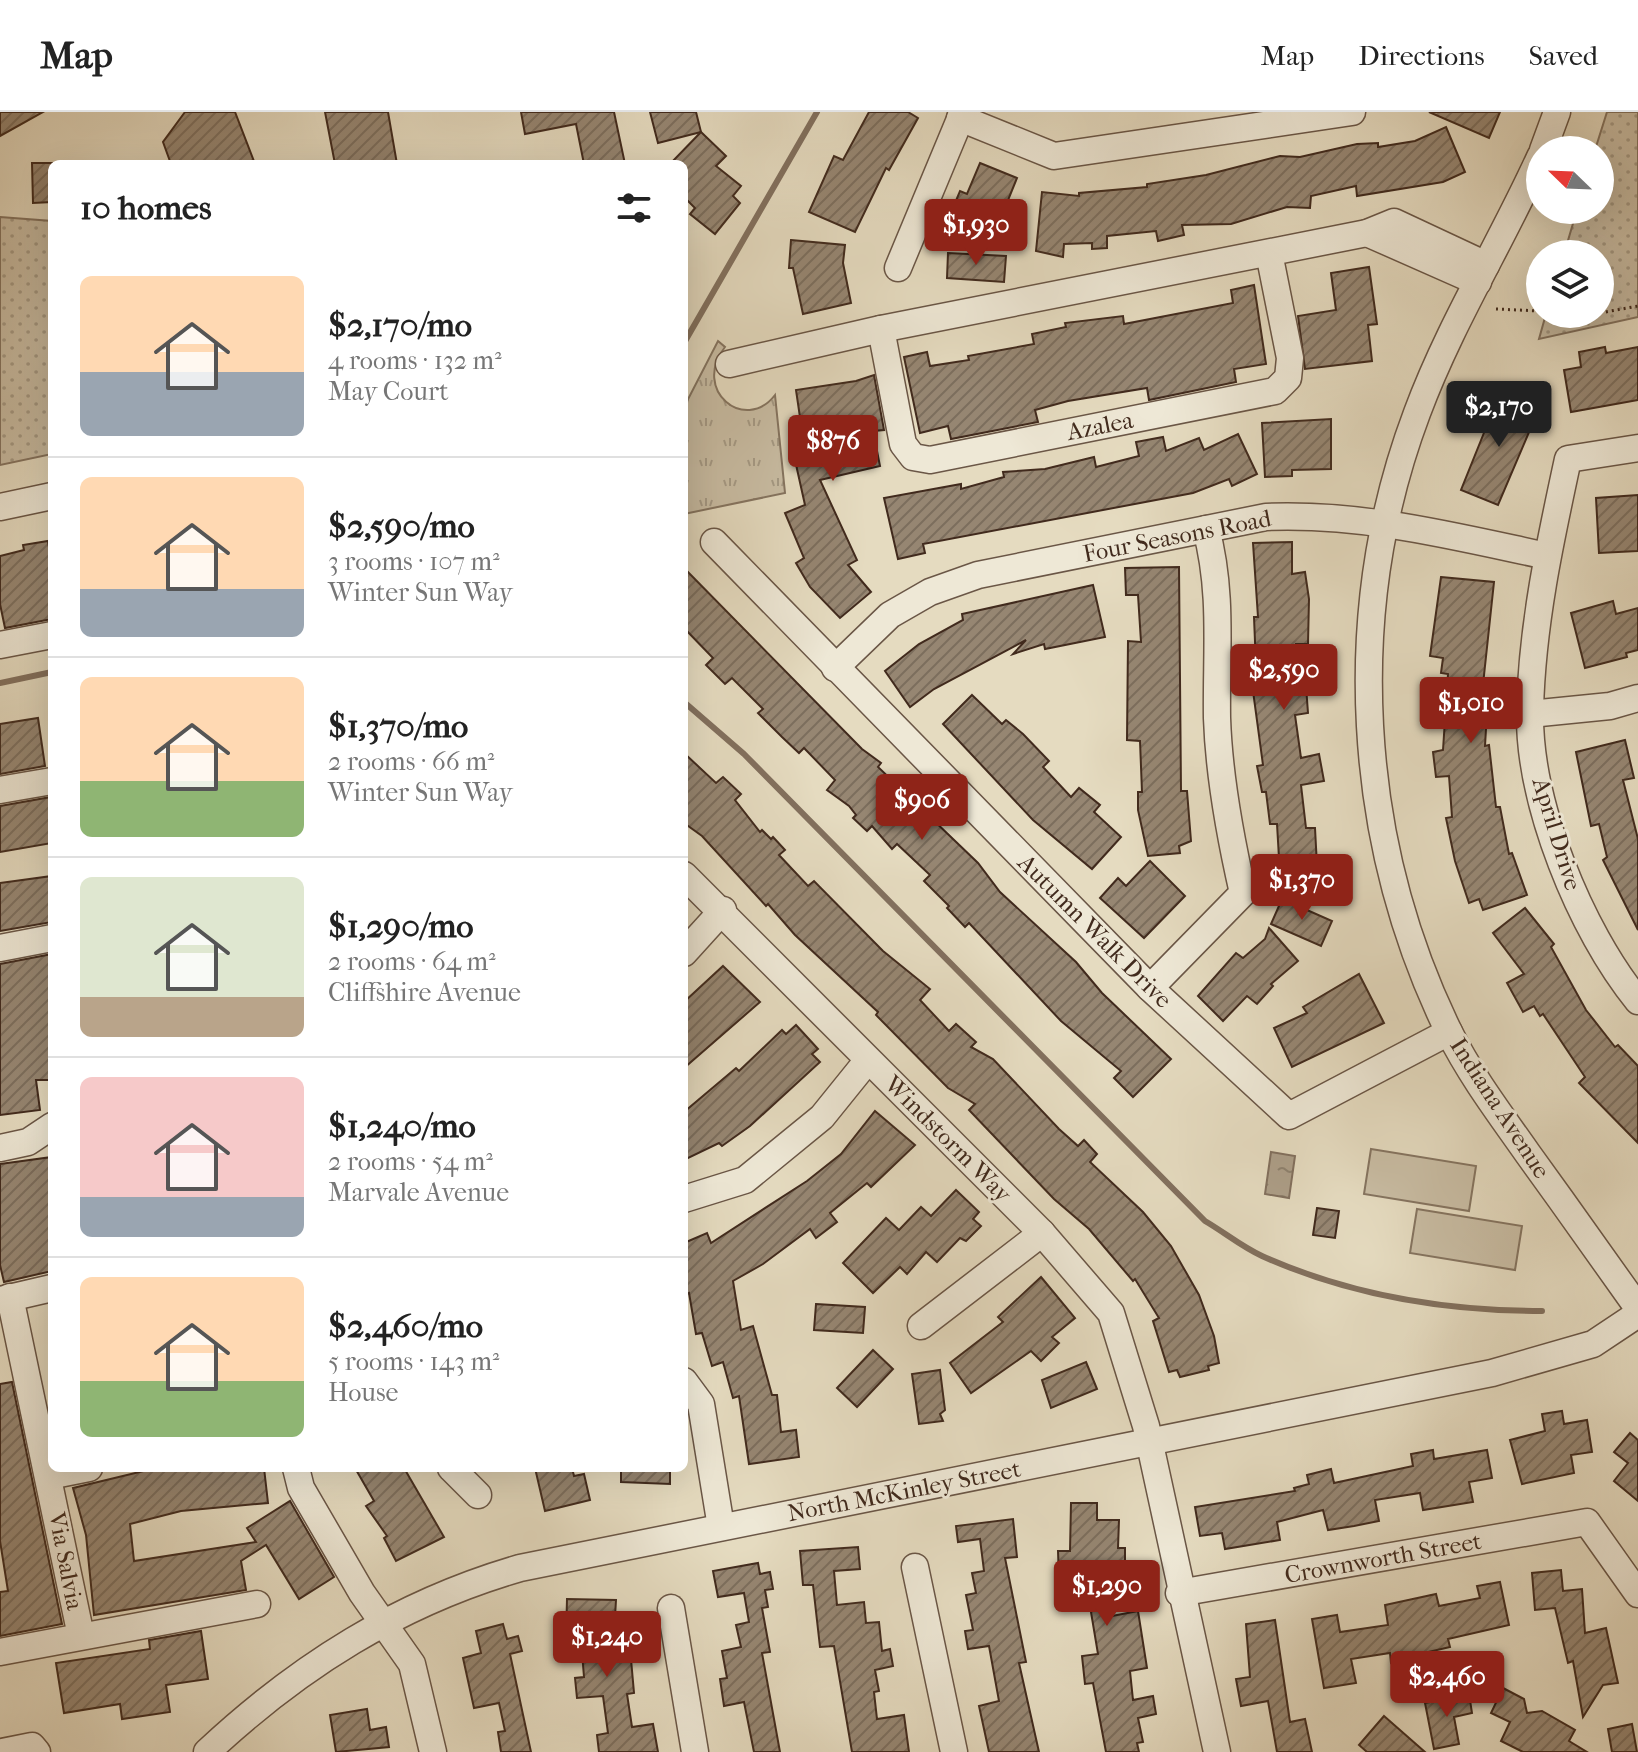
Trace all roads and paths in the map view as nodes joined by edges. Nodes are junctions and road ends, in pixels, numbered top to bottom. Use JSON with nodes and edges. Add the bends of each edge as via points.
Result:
{"nodes":[{"id":1,"x":1352,"y":112,"type":"edge"},
{"id":2,"x":1557,"y":112,"type":"edge"},
{"id":3,"x":961,"y":115,"type":"edge"},
{"id":4,"x":1548,"y":136,"type":"edge"},
{"id":5,"x":1526,"y":185,"type":"edge"},
{"id":6,"x":1269,"y":253,"type":"junction"},
{"id":7,"x":898,"y":268,"type":"dead end"},
{"id":8,"x":1482,"y":273,"type":"junction"},
{"id":9,"x":1638,"y":306,"type":"edge"},
{"id":10,"x":1496,"y":309,"type":"dead end"},
{"id":11,"x":1526,"y":310,"type":"edge"},
{"id":12,"x":1614,"y":310,"type":"edge"},
{"id":13,"x":881,"y":329,"type":"junction"},
{"id":14,"x":729,"y":364,"type":"dead end"},
{"id":15,"x":1638,"y":448,"type":"edge"},
{"id":16,"x":48,"y":497,"type":"edge"},
{"id":17,"x":0,"y":507,"type":"edge"},
{"id":18,"x":1387,"y":522,"type":"junction"},
{"id":19,"x":1206,"y":529,"type":"junction"},
{"id":20,"x":714,"y":542,"type":"dead end"},
{"id":21,"x":1547,"y":556,"type":"junction"},
{"id":22,"x":48,"y":636,"type":"edge"},
{"id":23,"x":0,"y":645,"type":"edge"},
{"id":24,"x":835,"y":668,"type":"junction"},
{"id":25,"x":1638,"y":698,"type":"edge"},
{"id":26,"x":1530,"y":714,"type":"junction"},
{"id":27,"x":48,"y":782,"type":"edge"},
{"id":28,"x":0,"y":790,"type":"edge"},
{"id":29,"x":688,"y":879,"type":"edge"},
{"id":30,"x":723,"y":910,"type":"junction"},
{"id":31,"x":48,"y":939,"type":"edge"},
{"id":32,"x":0,"y":948,"type":"edge"},
{"id":33,"x":688,"y":949,"type":"edge"},
{"id":34,"x":1150,"y":988,"type":"junction"},
{"id":35,"x":1638,"y":1001,"type":"edge"},
{"id":36,"x":1449,"y":1032,"type":"junction"},
{"id":37,"x":868,"y":1060,"type":"junction"},
{"id":38,"x":48,"y":1129,"type":"edge"},
{"id":39,"x":0,"y":1148,"type":"edge"},
{"id":40,"x":688,"y":1198,"type":"edge"},
{"id":41,"x":1042,"y":1233,"type":"junction"},
{"id":42,"x":48,"y":1289,"type":"edge"},
{"id":43,"x":5,"y":1298,"type":"edge"},
{"id":44,"x":1638,"y":1308,"type":"edge"},
{"id":45,"x":1638,"y":1314,"type":"edge"},
{"id":46,"x":921,"y":1326,"type":"dead end"},
{"id":47,"x":688,"y":1386,"type":"edge"},
{"id":48,"x":1148,"y":1442,"type":"junction"},
{"id":49,"x":48,"y":1472,"type":"edge"},
{"id":50,"x":48,"y":1472,"type":"edge"},
{"id":51,"x":69,"y":1472,"type":"edge"},
{"id":52,"x":297,"y":1472,"type":"edge"},
{"id":53,"x":455,"y":1472,"type":"edge"},
{"id":54,"x":49,"y":1476,"type":"junction"},
{"id":55,"x":478,"y":1495,"type":"dead end"},
{"id":56,"x":721,"y":1527,"type":"junction"},
{"id":57,"x":915,"y":1567,"type":"dead end"},
{"id":58,"x":1179,"y":1593,"type":"junction"},
{"id":59,"x":1638,"y":1594,"type":"edge"},
{"id":60,"x":257,"y":1604,"type":"dead end"},
{"id":61,"x":671,"y":1608,"type":"dead end"},
{"id":62,"x":383,"y":1622,"type":"junction"},
{"id":63,"x":81,"y":1636,"type":"junction"},
{"id":64,"x":0,"y":1652,"type":"edge"},
{"id":65,"x":2,"y":1752,"type":"edge"},
{"id":66,"x":37,"y":1752,"type":"edge"},
{"id":67,"x":207,"y":1752,"type":"edge"},
{"id":68,"x":433,"y":1752,"type":"edge"},
{"id":69,"x":695,"y":1752,"type":"edge"},
{"id":70,"x":954,"y":1752,"type":"edge"},
{"id":71,"x":1217,"y":1752,"type":"edge"}],
"edges":[{"from":1,"to":3,"type":"street","via":[[1054,156]]},
{"from":2,"to":4,"type":"street"},
{"from":3,"to":7,"type":"street"},
{"from":5,"to":8,"type":"street","name":"Indiana Avenue"},
{"from":6,"to":8,"type":"street","via":[[1367,233],[1418,244]]},
{"from":6,"to":13,"type":"street"},
{"from":6,"to":13,"type":"street","name":"Azalea","via":[[1290,358],[1284,386],[977,450],[921,460],[907,452]]},
{"from":8,"to":18,"type":"street","name":"Indiana Avenue","via":[[1416,414]]},
{"from":9,"to":12,"type":"path"},
{"from":10,"to":11,"type":"path"},
{"from":13,"to":14,"type":"street"},
{"from":15,"to":21,"type":"street","name":"April Drive","via":[[1568,459]]},
{"from":16,"to":17,"type":"street"},
{"from":18,"to":19,"type":"street","name":"Four Seasons Road","via":[[1282,516]]},
{"from":18,"to":21,"type":"street","name":"Four Seasons Road"},
{"from":18,"to":36,"type":"street","name":"Indiana Avenue","via":[[1370,643],[1374,783],[1399,903]]},
{"from":19,"to":24,"type":"street","name":"Four Seasons Road","via":[[978,575],[930,592],[890,615]]},
{"from":19,"to":34,"type":"street","via":[[1219,597],[1217,721],[1228,830],[1243,893]]},
{"from":20,"to":24,"type":"street","name":"Autumn Walk Drive"},
{"from":21,"to":26,"type":"street","name":"April Drive"},
{"from":22,"to":23,"type":"street"},
{"from":24,"to":34,"type":"street","name":"Autumn Walk Drive"},
{"from":25,"to":26,"type":"street","via":[[1585,710]]},
{"from":26,"to":35,"type":"street","name":"April Drive","via":[[1541,790],[1560,862],[1586,921]]},
{"from":27,"to":28,"type":"street"},
{"from":29,"to":30,"type":"street","name":"Windstorm Way"},
{"from":30,"to":33,"type":"street"},
{"from":30,"to":37,"type":"street","name":"Windstorm Way"},
{"from":31,"to":32,"type":"street"},
{"from":34,"to":36,"type":"street","name":"Autumn Walk Drive","via":[[1289,1116]]},
{"from":36,"to":44,"type":"street","name":"Indiana Avenue","via":[[1479,1085]]},
{"from":37,"to":40,"type":"street","via":[[822,1117],[745,1180]]},
{"from":37,"to":41,"type":"street","name":"Windstorm Way"},
{"from":38,"to":39,"type":"street","via":[[28,1142]]},
{"from":41,"to":46,"type":"street"},
{"from":41,"to":48,"type":"street","name":"Windstorm Way","via":[[1111,1313]]},
{"from":42,"to":43,"type":"street"},
{"from":43,"to":50,"type":"street","name":"Via Salvia"},
{"from":45,"to":48,"type":"street","name":"North McKinley Street","via":[[1593,1344],[1492,1373]]},
{"from":47,"to":56,"type":"street","via":[[701,1404]]},
{"from":48,"to":56,"type":"street","name":"North McKinley Street"},
{"from":48,"to":58,"type":"street","name":"Windstorm Way"},
{"from":49,"to":54,"type":"street","name":"Via Salvia"},
{"from":51,"to":54,"type":"street"},
{"from":52,"to":62,"type":"street","via":[[301,1488]]},
{"from":53,"to":55,"type":"street"},
{"from":54,"to":63,"type":"street","name":"Via Salvia"},
{"from":56,"to":62,"type":"street","name":"North McKinley Street","via":[[520,1568],[459,1586]]},
{"from":57,"to":70,"type":"street"},
{"from":58,"to":59,"type":"street","name":"Crownworth Street","via":[[1587,1522]]},
{"from":58,"to":71,"type":"street","name":"Windstorm Way"},
{"from":60,"to":63,"type":"street"},
{"from":61,"to":69,"type":"street"},
{"from":62,"to":67,"type":"street","name":"North McKinley Street","via":[[316,1661]]},
{"from":62,"to":68,"type":"street","via":[[412,1664]]},
{"from":63,"to":64,"type":"street"},
{"from":65,"to":66,"type":"street","via":[[32,1746]]}]}
